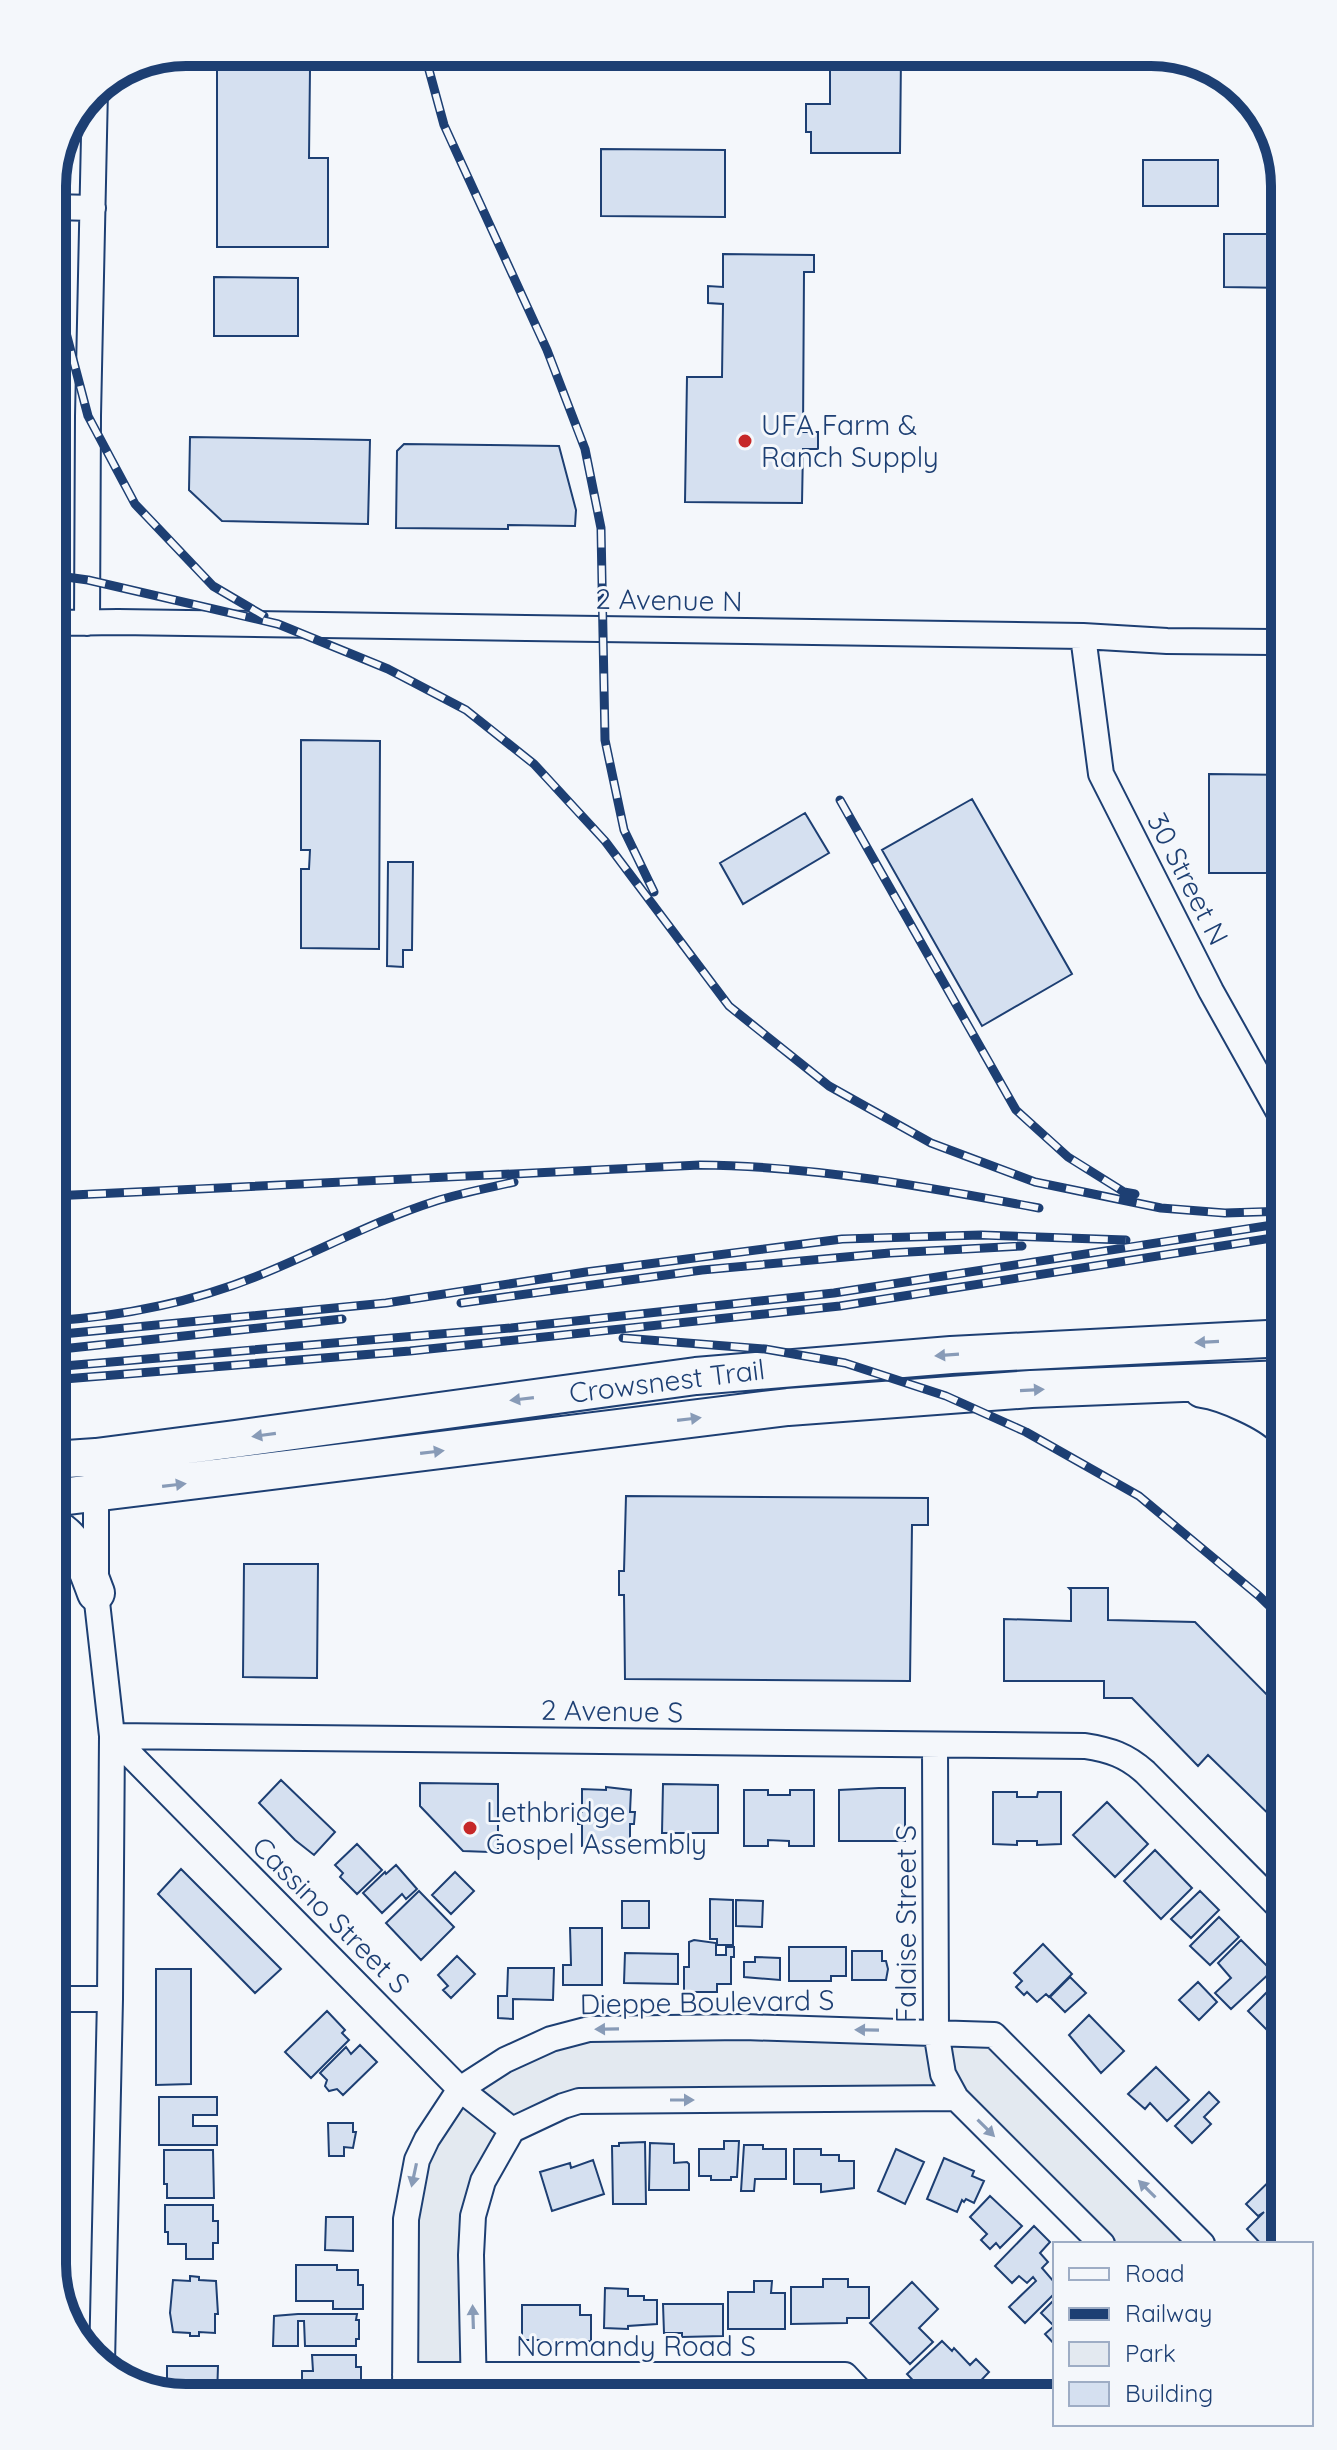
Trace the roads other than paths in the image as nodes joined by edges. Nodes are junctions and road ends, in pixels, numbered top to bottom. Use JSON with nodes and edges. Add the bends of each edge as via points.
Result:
{"nodes":[{"id":1,"x":95,"y":109,"type":"edge"},
{"id":2,"x":66,"y":207,"type":"edge"},
{"id":3,"x":93,"y":208,"type":"junction"},
{"id":4,"x":66,"y":623,"type":"edge"},
{"id":5,"x":87,"y":623,"type":"junction"},
{"id":6,"x":1083,"y":636,"type":"junction"},
{"id":7,"x":1271,"y":642,"type":"edge"},
{"id":8,"x":1271,"y":1098,"type":"edge"},
{"id":9,"x":1271,"y":1339,"type":"edge"},
{"id":10,"x":1271,"y":1380,"type":"edge"},
{"id":11,"x":1161,"y":1384,"type":"junction"},
{"id":12,"x":1271,"y":1417,"type":"edge"},
{"id":13,"x":96,"y":1457,"type":"junction"},
{"id":14,"x":66,"y":1459,"type":"edge"},
{"id":15,"x":96,"y":1494,"type":"junction"},
{"id":16,"x":66,"y":1497,"type":"edge"},
{"id":17,"x":66,"y":1535,"type":"edge"},
{"id":18,"x":96,"y":1593,"type":"junction"},
{"id":19,"x":112,"y":1736,"type":"junction"},
{"id":20,"x":935,"y":1745,"type":"junction"},
{"id":21,"x":1271,"y":1899,"type":"edge"},
{"id":22,"x":66,"y":1999,"type":"edge"},
{"id":23,"x":110,"y":1999,"type":"junction"},
{"id":24,"x":936,"y":2031,"type":"junction"},
{"id":25,"x":460,"y":2089,"type":"junction"},
{"id":26,"x":956,"y":2098,"type":"junction"},
{"id":27,"x":512,"y":2130,"type":"junction"},
{"id":28,"x":1100,"y":2242,"type":"edge"},
{"id":29,"x":1200,"y":2242,"type":"edge"},
{"id":30,"x":102,"y":2349,"type":"edge"},
{"id":31,"x":405,"y":2384,"type":"edge"},
{"id":32,"x":474,"y":2384,"type":"edge"},
{"id":33,"x":541,"y":2384,"type":"edge"},
{"id":34,"x":853,"y":2384,"type":"edge"}],
"edges":[{"from":1,"to":3,"type":"street"},
{"from":2,"to":3,"type":"street"},
{"from":3,"to":5,"type":"street"},
{"from":4,"to":5,"type":"street","name":"2 Avenue N"},
{"from":5,"to":6,"type":"street","name":"2 Avenue N"},
{"from":6,"to":7,"type":"street","name":"2 Avenue N"},
{"from":6,"to":8,"type":"street","name":"30 Street N","via":[[1101,774]]},
{"from":9,"to":13,"type":"highway","name":"Crowsnest Trail","one_way":true,"via":[[951,1355],[696,1376]]},
{"from":10,"to":11,"type":"highway","name":"Crowsnest Trail"},
{"from":11,"to":12,"type":"highway","via":[[1213,1390]]},
{"from":15,"to":11,"type":"highway","name":"Crowsnest Trail","one_way":true,"via":[[788,1407]]},
{"from":13,"to":14,"type":"highway","name":"Crowsnest Trail"},
{"from":13,"to":15,"type":"street"},
{"from":15,"to":16,"type":"highway","name":"Crowsnest Trail"},
{"from":15,"to":18,"type":"street"},
{"from":17,"to":18,"type":"highway","via":[[79,1550]]},
{"from":18,"to":19,"type":"street"},
{"from":19,"to":20,"type":"street","name":"2 Avenue S"},
{"from":19,"to":23,"type":"street"},
{"from":19,"to":25,"type":"street","name":"Cassino Street S"},
{"from":20,"to":21,"type":"street","name":"2 Avenue S","via":[[1085,1746],[1129,1757]]},
{"from":20,"to":24,"type":"street","name":"Falaise Street S"},
{"from":22,"to":23,"type":"street"},
{"from":23,"to":30,"type":"street"},
{"from":24,"to":25,"type":"street","name":"Dieppe Boulevard S","one_way":true,"via":[[589,2029],[505,2060]]},
{"from":24,"to":26,"type":"street","name":"Falaise Street S","via":[[943,2074]]},
{"from":29,"to":24,"type":"street","name":"Dieppe Boulevard S","one_way":true,"via":[[994,2035]]},
{"from":25,"to":27,"type":"street","name":"Cassino Street S"},
{"from":25,"to":31,"type":"street","name":"Dieppe Boulevard S","one_way":true,"via":[[427,2139],[411,2186]]},
{"from":27,"to":26,"type":"street","one_way":true,"via":[[579,2101]]},
{"from":26,"to":28,"type":"street","one_way":true},
{"from":32,"to":27,"type":"street","one_way":true,"via":[[473,2216],[483,2181]]},
{"from":33,"to":34,"type":"street","name":"Normandy Road S","via":[[845,2375]]}]}
